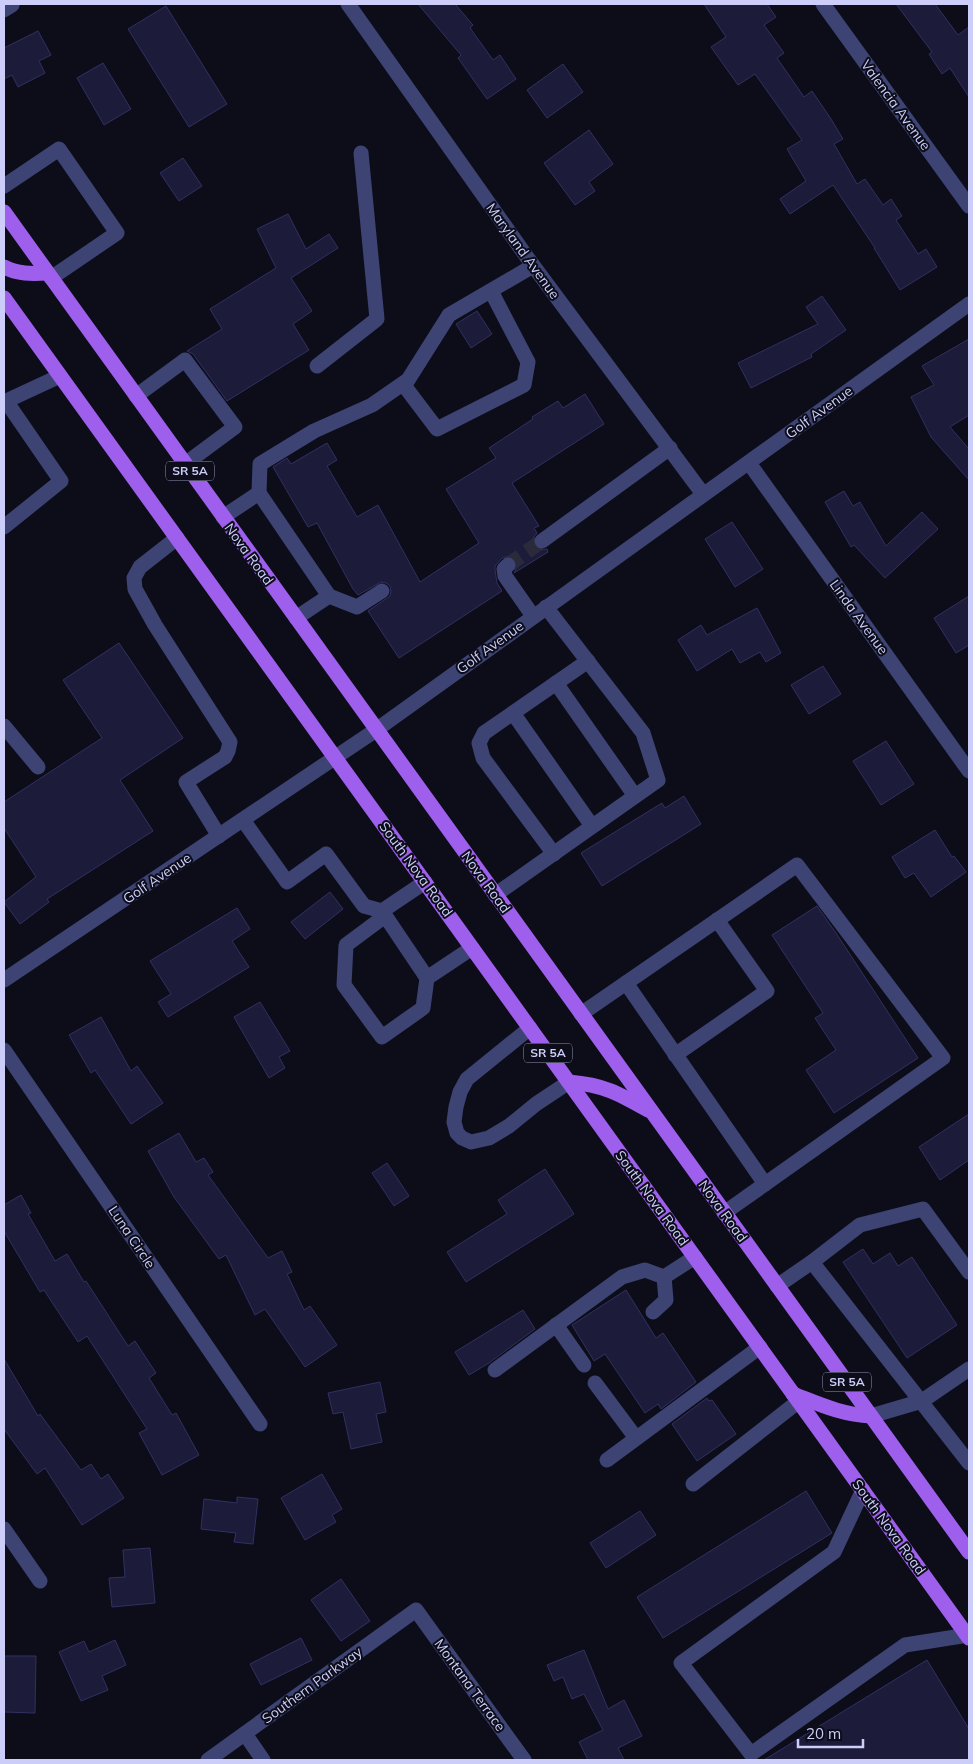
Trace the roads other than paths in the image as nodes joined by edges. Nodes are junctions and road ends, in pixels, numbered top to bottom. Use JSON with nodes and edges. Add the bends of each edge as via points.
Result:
{"nodes":[{"id":1,"x":348,"y":4,"type":"edge"},
{"id":2,"x":824,"y":4,"type":"edge"},
{"id":3,"x":361,"y":153,"type":"dead end"},
{"id":4,"x":4,"y":186,"type":"edge"},
{"id":5,"x":969,"y":206,"type":"edge"},
{"id":6,"x":4,"y":212,"type":"edge"},
{"id":7,"x":533,"y":266,"type":"junction"},
{"id":8,"x":4,"y":267,"type":"edge"},
{"id":9,"x":49,"y":275,"type":"junction"},
{"id":10,"x":491,"y":291,"type":"junction"},
{"id":11,"x":4,"y":298,"type":"edge"},
{"id":12,"x":969,"y":304,"type":"edge"},
{"id":13,"x":318,"y":366,"type":"dead end"},
{"id":14,"x":60,"y":376,"type":"junction"},
{"id":15,"x":403,"y":384,"type":"junction"},
{"id":16,"x":136,"y":396,"type":"junction"},
{"id":17,"x":5,"y":401,"type":"edge"},
{"id":18,"x":670,"y":448,"type":"junction"},
{"id":19,"x":748,"y":462,"type":"junction"},
{"id":20,"x":185,"y":464,"type":"junction"},
{"id":21,"x":259,"y":493,"type":"junction"},
{"id":22,"x":703,"y":494,"type":"junction"},
{"id":23,"x":223,"y":517,"type":"junction"},
{"id":24,"x":4,"y":527,"type":"edge"},
{"id":25,"x":177,"y":538,"type":"junction"},
{"id":26,"x":542,"y":541,"type":"tunnel mouth"},
{"id":27,"x":508,"y":564,"type":"dead end"},
{"id":28,"x":382,"y":591,"type":"dead end"},
{"id":29,"x":329,"y":596,"type":"junction"},
{"id":30,"x":546,"y":607,"type":"junction"},
{"id":31,"x":533,"y":616,"type":"junction"},
{"id":32,"x":296,"y":618,"type":"junction"},
{"id":33,"x":588,"y":661,"type":"junction"},
{"id":34,"x":556,"y":683,"type":"junction"},
{"id":35,"x":512,"y":713,"type":"junction"},
{"id":36,"x":4,"y":726,"type":"edge"},
{"id":37,"x":376,"y":730,"type":"junction"},
{"id":38,"x":336,"y":758,"type":"junction"},
{"id":39,"x":38,"y":767,"type":"dead end"},
{"id":40,"x":969,"y":771,"type":"edge"},
{"id":41,"x":635,"y":796,"type":"junction"},
{"id":42,"x":243,"y":820,"type":"junction"},
{"id":43,"x":592,"y":826,"type":"junction"},
{"id":44,"x":220,"y":836,"type":"junction"},
{"id":45,"x":554,"y":854,"type":"junction"},
{"id":46,"x":425,"y":882,"type":"junction"},
{"id":47,"x":495,"y":895,"type":"junction"},
{"id":48,"x":383,"y":914,"type":"junction"},
{"id":49,"x":717,"y":920,"type":"junction"},
{"id":50,"x":472,"y":948,"type":"junction"},
{"id":51,"x":427,"y":978,"type":"junction"},
{"id":52,"x":4,"y":980,"type":"edge"},
{"id":53,"x":626,"y":983,"type":"junction"},
{"id":54,"x":581,"y":1014,"type":"junction"},
{"id":55,"x":530,"y":1028,"type":"junction"},
{"id":56,"x":4,"y":1050,"type":"edge"},
{"id":57,"x":675,"y":1055,"type":"junction"},
{"id":58,"x":569,"y":1082,"type":"junction"},
{"id":59,"x":652,"y":1112,"type":"junction"},
{"id":60,"x":765,"y":1184,"type":"junction"},
{"id":61,"x":724,"y":1213,"type":"junction"},
{"id":62,"x":695,"y":1257,"type":"junction"},
{"id":63,"x":812,"y":1262,"type":"junction"},
{"id":64,"x":969,"y":1272,"type":"edge"},
{"id":65,"x":664,"y":1277,"type":"junction"},
{"id":66,"x":778,"y":1286,"type":"junction"},
{"id":67,"x":652,"y":1312,"type":"dead end"},
{"id":68,"x":556,"y":1325,"type":"junction"},
{"id":69,"x":760,"y":1347,"type":"junction"},
{"id":70,"x":584,"y":1365,"type":"dead end"},
{"id":71,"x":969,"y":1369,"type":"edge"},
{"id":72,"x":495,"y":1370,"type":"dead end"},
{"id":73,"x":595,"y":1383,"type":"dead end"},
{"id":74,"x":796,"y":1397,"type":"junction"},
{"id":75,"x":922,"y":1401,"type":"junction"},
{"id":76,"x":871,"y":1416,"type":"junction"},
{"id":77,"x":260,"y":1424,"type":"dead end"},
{"id":78,"x":636,"y":1438,"type":"junction"},
{"id":79,"x":607,"y":1460,"type":"dead end"},
{"id":80,"x":969,"y":1463,"type":"edge"},
{"id":81,"x":694,"y":1484,"type":"dead end"},
{"id":82,"x":863,"y":1490,"type":"junction"},
{"id":83,"x":4,"y":1529,"type":"edge"},
{"id":84,"x":969,"y":1552,"type":"edge"},
{"id":85,"x":40,"y":1581,"type":"dead end"},
{"id":86,"x":416,"y":1610,"type":"joint"},
{"id":87,"x":968,"y":1637,"type":"edge"},
{"id":88,"x":244,"y":1734,"type":"junction"},
{"id":89,"x":208,"y":1760,"type":"edge"},
{"id":90,"x":263,"y":1760,"type":"edge"},
{"id":91,"x":524,"y":1760,"type":"edge"}],
"edges":[{"from":1,"to":7,"type":"street","name":"Maryland Avenue"},
{"from":2,"to":5,"type":"street","name":"Valencia Avenue"},
{"from":3,"to":13,"type":"street","via":[[377,319]]},
{"from":4,"to":9,"type":"street","via":[[59,148],[117,233]]},
{"from":6,"to":9,"type":"main road","name":"Nova Road","number":"SR 5A"},
{"from":7,"to":10,"type":"street"},
{"from":7,"to":18,"type":"street","name":"Maryland Avenue"},
{"from":8,"to":9,"type":"main road","via":[[13,272]]},
{"from":9,"to":16,"type":"main road","name":"Nova Road","number":"SR 5A"},
{"from":10,"to":15,"type":"street","via":[[449,315]]},
{"from":10,"to":15,"type":"street","via":[[528,362],[524,385],[437,429]]},
{"from":11,"to":14,"type":"main road","number":"SR 5A"},
{"from":12,"to":19,"type":"street","name":"Golf Avenue"},
{"from":14,"to":17,"type":"street"},
{"from":14,"to":25,"type":"main road","number":"SR 5A"},
{"from":15,"to":21,"type":"street","via":[[372,406],[314,431],[260,464]]},
{"from":16,"to":20,"type":"main road","name":"Nova Road","number":"SR 5A"},
{"from":16,"to":20,"type":"street","via":[[185,360],[235,427]]},
{"from":17,"to":24,"type":"street","via":[[61,481]]},
{"from":18,"to":22,"type":"street","name":"Maryland Avenue"},
{"from":18,"to":26,"type":"street"},
{"from":19,"to":22,"type":"street","name":"Golf Avenue"},
{"from":19,"to":40,"type":"street","name":"Linda Avenue"},
{"from":20,"to":23,"type":"main road","name":"Nova Road","number":"SR 5A"},
{"from":21,"to":23,"type":"street"},
{"from":21,"to":29,"type":"street"},
{"from":22,"to":30,"type":"street","name":"Golf Avenue"},
{"from":23,"to":32,"type":"main road","name":"Nova Road","number":"SR 5A"},
{"from":25,"to":38,"type":"main road","number":"SR 5A"},
{"from":25,"to":44,"type":"street","via":[[140,566],[134,578],[135,589],[230,742],[225,757],[186,782]]},
{"from":27,"to":31,"type":"street","via":[[504,569],[505,576]]},
{"from":28,"to":29,"type":"street","via":[[357,607]]},
{"from":29,"to":32,"type":"street"},
{"from":30,"to":31,"type":"street","name":"Golf Avenue"},
{"from":30,"to":33,"type":"street"},
{"from":31,"to":37,"type":"street","name":"Golf Avenue"},
{"from":32,"to":37,"type":"main road","name":"Nova Road","number":"SR 5A"},
{"from":33,"to":34,"type":"street"},
{"from":33,"to":41,"type":"street","via":[[643,733],[658,780]]},
{"from":34,"to":35,"type":"street"},
{"from":34,"to":41,"type":"street"},
{"from":35,"to":43,"type":"street"},
{"from":35,"to":45,"type":"street","via":[[484,732],[479,743],[483,758]]},
{"from":36,"to":39,"type":"street"},
{"from":37,"to":38,"type":"street","name":"Golf Avenue"},
{"from":37,"to":47,"type":"main road","name":"Nova Road","number":"SR 5A"},
{"from":38,"to":42,"type":"street","name":"Golf Avenue"},
{"from":38,"to":46,"type":"main road","name":"South Nova Road","number":"SR 5A"},
{"from":41,"to":43,"type":"street"},
{"from":42,"to":44,"type":"street","name":"Golf Avenue"},
{"from":42,"to":48,"type":"street","via":[[288,882],[326,854],[364,906]]},
{"from":43,"to":45,"type":"street"},
{"from":44,"to":52,"type":"street","name":"Golf Avenue"},
{"from":45,"to":47,"type":"street"},
{"from":46,"to":48,"type":"street"},
{"from":46,"to":50,"type":"main road","name":"South Nova Road","number":"SR 5A"},
{"from":47,"to":54,"type":"main road","name":"Nova Road","number":"SR 5A"},
{"from":48,"to":51,"type":"street"},
{"from":48,"to":51,"type":"street","via":[[346,945],[344,985],[382,1037],[423,1008]]},
{"from":49,"to":53,"type":"street"},
{"from":49,"to":57,"type":"street","via":[[767,991]]},
{"from":49,"to":60,"type":"street","via":[[797,865],[943,1058]]},
{"from":50,"to":51,"type":"street"},
{"from":50,"to":55,"type":"main road","name":"South Nova Road","number":"SR 5A"},
{"from":53,"to":54,"type":"street"},
{"from":53,"to":57,"type":"street"},
{"from":54,"to":59,"type":"main road","name":"Nova Road","number":"SR 5A"},
{"from":55,"to":58,"type":"main road","name":"South Nova Road","number":"SR 5A"},
{"from":55,"to":58,"type":"street","via":[[467,1079],[456,1107],[454,1122],[457,1133],[471,1142],[488,1138]]},
{"from":56,"to":77,"type":"street","name":"Luna Circle"},
{"from":57,"to":60,"type":"street"},
{"from":58,"to":59,"type":"main road","via":[[611,1090]]},
{"from":58,"to":62,"type":"main road","name":"South Nova Road","number":"SR 5A"},
{"from":59,"to":61,"type":"main road","name":"Nova Road","number":"SR 5A"},
{"from":60,"to":61,"type":"street"},
{"from":61,"to":66,"type":"main road","name":"Nova Road","number":"SR 5A"},
{"from":62,"to":65,"type":"street"},
{"from":62,"to":69,"type":"main road","name":"South Nova Road","number":"SR 5A"},
{"from":63,"to":64,"type":"street","via":[[860,1225],[923,1209]]},
{"from":63,"to":66,"type":"street"},
{"from":63,"to":75,"type":"street"},
{"from":65,"to":67,"type":"street","via":[[666,1300]]},
{"from":65,"to":68,"type":"street","via":[[645,1270],[622,1277]]},
{"from":66,"to":76,"type":"main road","name":"Nova Road","number":"SR 5A"},
{"from":68,"to":70,"type":"street"},
{"from":68,"to":72,"type":"street"},
{"from":69,"to":74,"type":"main road","name":"South Nova Road","number":"SR 5A"},
{"from":69,"to":78,"type":"street"},
{"from":71,"to":75,"type":"street"},
{"from":73,"to":78,"type":"street"},
{"from":74,"to":76,"type":"main road","via":[[853,1416]]},
{"from":74,"to":81,"type":"street"},
{"from":74,"to":82,"type":"main road","name":"South Nova Road","number":"SR 5A"},
{"from":75,"to":76,"type":"street"},
{"from":75,"to":80,"type":"street"},
{"from":76,"to":84,"type":"main road","name":"Nova Road","number":"SR 5A"},
{"from":78,"to":79,"type":"street"},
{"from":82,"to":87,"type":"main road","name":"South Nova Road","number":"SR 5A"},
{"from":82,"to":87,"type":"street","via":[[834,1552],[681,1663],[751,1754],[905,1645]]},
{"from":83,"to":85,"type":"street"},
{"from":86,"to":88,"type":"street","name":"Southern Parkway"},
{"from":86,"to":91,"type":"street","name":"Montana Terrace"},
{"from":88,"to":89,"type":"street","name":"Southern Parkway"},
{"from":88,"to":90,"type":"street"}]}
